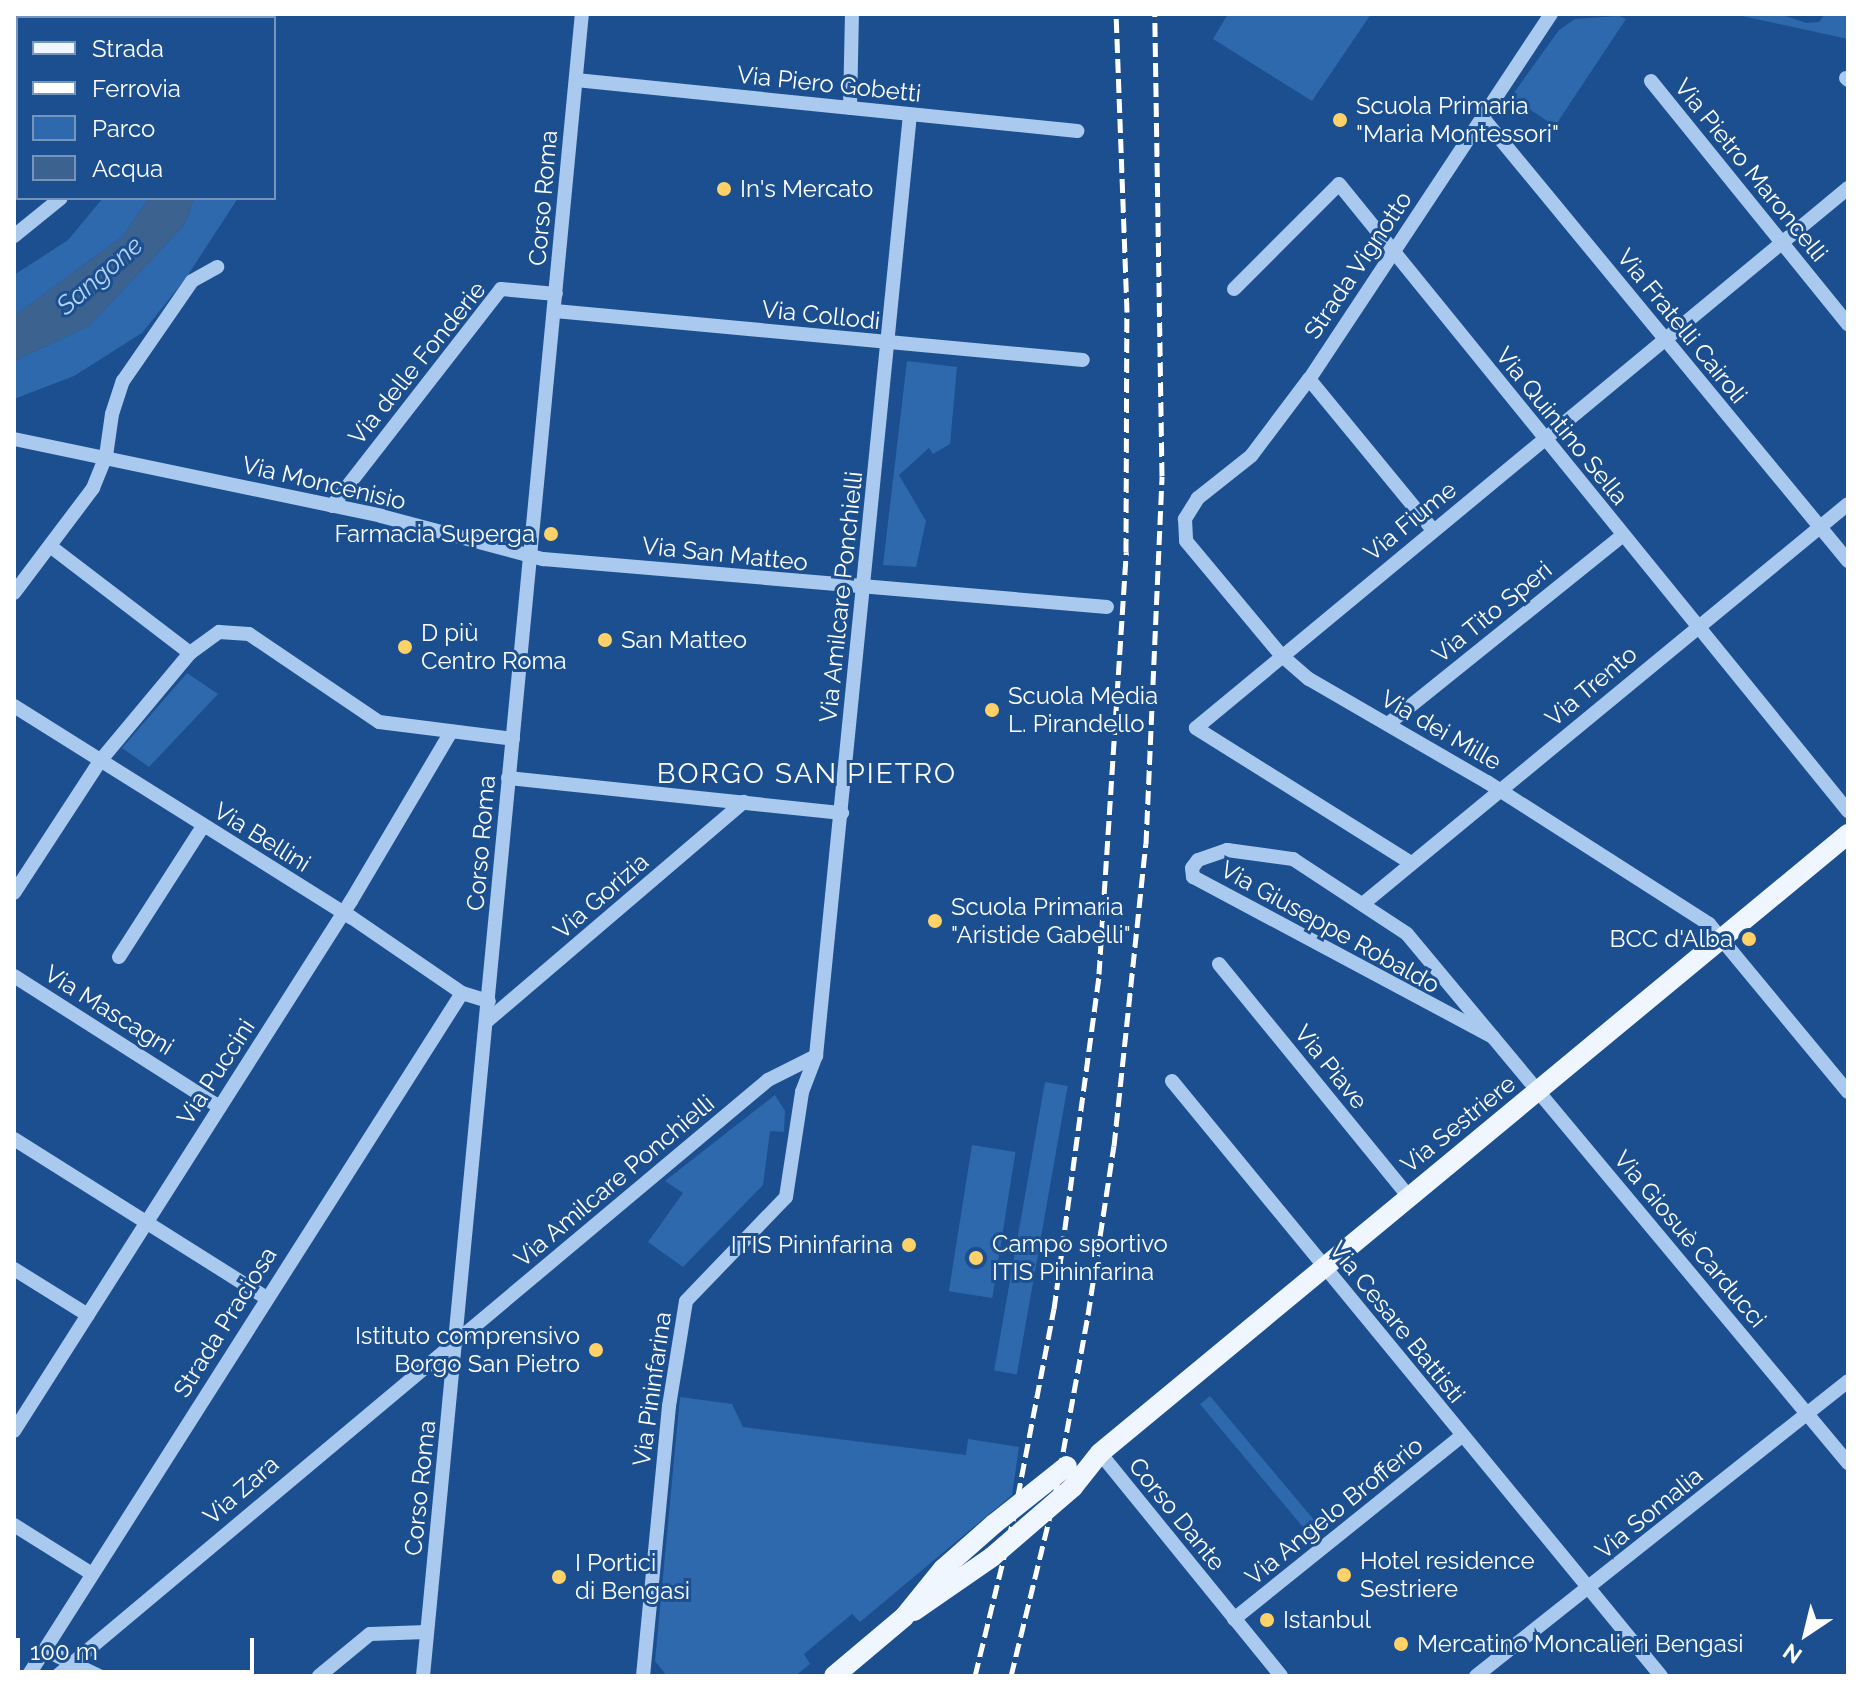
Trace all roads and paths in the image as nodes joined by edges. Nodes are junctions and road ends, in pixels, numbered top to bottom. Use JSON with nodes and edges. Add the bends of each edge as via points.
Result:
{"nodes":[{"id":1,"x":582,"y":14,"type":"edge"},
{"id":2,"x":852,"y":14,"type":"edge"},
{"id":3,"x":1547,"y":15,"type":"edge"},
{"id":4,"x":576,"y":80,"type":"junction"},
{"id":5,"x":1651,"y":81,"type":"dead end"},
{"id":6,"x":850,"y":108,"type":"junction"},
{"id":7,"x":910,"y":115,"type":"junction"},
{"id":8,"x":1483,"y":118,"type":"junction"},
{"id":9,"x":1077,"y":131,"type":"dead end"},
{"id":10,"x":1848,"y":188,"type":"edge"},
{"id":11,"x":59,"y":200,"type":"edge"},
{"id":12,"x":14,"y":236,"type":"edge"},
{"id":13,"x":1783,"y":245,"type":"junction"},
{"id":14,"x":1392,"y":254,"type":"junction"},
{"id":15,"x":217,"y":267,"type":"dead end"},
{"id":16,"x":1234,"y":289,"type":"dead end"},
{"id":17,"x":556,"y":294,"type":"junction"},
{"id":18,"x":555,"y":311,"type":"junction"},
{"id":19,"x":1848,"y":324,"type":"edge"},
{"id":20,"x":1665,"y":339,"type":"junction"},
{"id":21,"x":888,"y":343,"type":"junction"},
{"id":22,"x":1083,"y":360,"type":"dead end"},
{"id":23,"x":1309,"y":379,"type":"junction"},
{"id":24,"x":14,"y":439,"type":"edge"},
{"id":25,"x":1545,"y":439,"type":"junction"},
{"id":26,"x":106,"y":456,"type":"junction"},
{"id":27,"x":1848,"y":504,"type":"edge"},
{"id":28,"x":332,"y":506,"type":"junction"},
{"id":29,"x":1185,"y":519,"type":"joint"},
{"id":30,"x":1820,"y":527,"type":"junction"},
{"id":31,"x":1433,"y":530,"type":"junction"},
{"id":32,"x":1623,"y":535,"type":"junction"},
{"id":33,"x":50,"y":546,"type":"junction"},
{"id":34,"x":531,"y":554,"type":"junction"},
{"id":35,"x":1848,"y":561,"type":"edge"},
{"id":36,"x":864,"y":590,"type":"junction"},
{"id":37,"x":14,"y":593,"type":"edge"},
{"id":38,"x":1107,"y":607,"type":"dead end"},
{"id":39,"x":1700,"y":625,"type":"junction"},
{"id":40,"x":190,"y":653,"type":"junction"},
{"id":41,"x":1281,"y":655,"type":"junction"},
{"id":42,"x":14,"y":706,"type":"edge"},
{"id":43,"x":1388,"y":724,"type":"junction"},
{"id":44,"x":451,"y":732,"type":"junction"},
{"id":45,"x":513,"y":739,"type":"junction"},
{"id":46,"x":100,"y":761,"type":"junction"},
{"id":47,"x":508,"y":778,"type":"junction"},
{"id":48,"x":1500,"y":790,"type":"junction"},
{"id":49,"x":744,"y":802,"type":"junction"},
{"id":50,"x":1848,"y":811,"type":"edge"},
{"id":51,"x":842,"y":813,"type":"junction"},
{"id":52,"x":203,"y":826,"type":"junction"},
{"id":53,"x":1848,"y":834,"type":"edge"},
{"id":54,"x":1411,"y":863,"type":"junction"},
{"id":55,"x":14,"y":893,"type":"edge"},
{"id":56,"x":1364,"y":903,"type":"junction"},
{"id":57,"x":344,"y":913,"type":"junction"},
{"id":58,"x":1722,"y":936,"type":"junction"},
{"id":59,"x":119,"y":957,"type":"dead end"},
{"id":60,"x":1219,"y":964,"type":"dead end"},
{"id":61,"x":14,"y":976,"type":"edge"},
{"id":62,"x":462,"y":993,"type":"junction"},
{"id":63,"x":489,"y":1001,"type":"junction"},
{"id":64,"x":486,"y":1022,"type":"junction"},
{"id":65,"x":1493,"y":1037,"type":"junction"},
{"id":66,"x":816,"y":1056,"type":"junction"},
{"id":67,"x":1172,"y":1081,"type":"dead end"},
{"id":68,"x":1539,"y":1092,"type":"junction"},
{"id":69,"x":1848,"y":1092,"type":"edge"},
{"id":70,"x":220,"y":1107,"type":"junction"},
{"id":71,"x":14,"y":1139,"type":"edge"},
{"id":72,"x":1409,"y":1197,"type":"junction"},
{"id":73,"x":146,"y":1223,"type":"junction"},
{"id":74,"x":1325,"y":1266,"type":"junction"},
{"id":75,"x":14,"y":1269,"type":"edge"},
{"id":76,"x":266,"y":1298,"type":"junction"},
{"id":77,"x":88,"y":1315,"type":"junction"},
{"id":78,"x":456,"y":1339,"type":"junction"},
{"id":79,"x":1848,"y":1381,"type":"edge"},
{"id":80,"x":1808,"y":1414,"type":"junction"},
{"id":81,"x":14,"y":1431,"type":"edge"},
{"id":82,"x":1462,"y":1436,"type":"junction"},
{"id":83,"x":1100,"y":1453,"type":"junction"},
{"id":84,"x":1848,"y":1463,"type":"edge"},
{"id":85,"x":14,"y":1525,"type":"edge"},
{"id":86,"x":92,"y":1574,"type":"junction"},
{"id":87,"x":1589,"y":1589,"type":"junction"},
{"id":88,"x":904,"y":1617,"type":"junction"},
{"id":89,"x":1234,"y":1619,"type":"junction"},
{"id":90,"x":427,"y":1632,"type":"junction"},
{"id":91,"x":47,"y":1651,"type":"junction"},
{"id":92,"x":72,"y":1663,"type":"junction"},
{"id":93,"x":28,"y":1676,"type":"edge"},
{"id":94,"x":57,"y":1676,"type":"edge"},
{"id":95,"x":99,"y":1676,"type":"edge"},
{"id":96,"x":319,"y":1676,"type":"edge"},
{"id":97,"x":423,"y":1676,"type":"edge"},
{"id":98,"x":643,"y":1676,"type":"edge"},
{"id":99,"x":834,"y":1676,"type":"edge"},
{"id":100,"x":1281,"y":1676,"type":"edge"},
{"id":101,"x":1476,"y":1676,"type":"edge"},
{"id":102,"x":1661,"y":1676,"type":"edge"}],
"edges":[{"from":1,"to":4,"type":"street","name":"Corso Roma"},
{"from":2,"to":6,"type":"street"},
{"from":3,"to":8,"type":"street","name":"Strada Vignotto"},
{"from":4,"to":6,"type":"street","name":"Via Piero Gobetti"},
{"from":4,"to":17,"type":"street","name":"Corso Roma"},
{"from":5,"to":13,"type":"street","name":"Via Pietro Maroncelli"},
{"from":6,"to":7,"type":"street","name":"Via Piero Gobetti"},
{"from":7,"to":9,"type":"street","name":"Via Piero Gobetti"},
{"from":7,"to":21,"type":"street","name":"Via Amilcare Ponchielli"},
{"from":8,"to":14,"type":"street","name":"Strada Vignotto"},
{"from":8,"to":20,"type":"street","name":"Via Fratelli Cairoli"},
{"from":10,"to":13,"type":"street","name":"Via Fiume"},
{"from":11,"to":12,"type":"street"},
{"from":13,"to":19,"type":"street","name":"Via Pietro Maroncelli"},
{"from":13,"to":20,"type":"street","name":"Via Fiume"},
{"from":14,"to":16,"type":"street","name":"Via Quintino Sella","via":[[1339,184]]},
{"from":14,"to":23,"type":"street","name":"Strada Vignotto"},
{"from":14,"to":25,"type":"street","name":"Via Quintino Sella"},
{"from":15,"to":26,"type":"street","via":[[192,281],[123,381]]},
{"from":17,"to":18,"type":"street","name":"Corso Roma"},
{"from":17,"to":28,"type":"street","name":"Via delle Fonderie","via":[[501,289]]},
{"from":18,"to":21,"type":"street","name":"Via Collodi"},
{"from":18,"to":34,"type":"street","name":"Corso Roma"},
{"from":20,"to":25,"type":"street","name":"Via Fiume"},
{"from":20,"to":30,"type":"street","name":"Via Fratelli Cairoli"},
{"from":21,"to":22,"type":"street","name":"Via Collodi"},
{"from":21,"to":36,"type":"street","name":"Via Amilcare Ponchielli"},
{"from":23,"to":29,"type":"street","name":"Strada Vignotto","via":[[1251,456],[1198,498]]},
{"from":23,"to":31,"type":"street"},
{"from":24,"to":26,"type":"street","name":"Via Moncenisio"},
{"from":25,"to":31,"type":"street","name":"Via Fiume"},
{"from":25,"to":32,"type":"street","name":"Via Quintino Sella"},
{"from":26,"to":28,"type":"street","name":"Via Moncenisio"},
{"from":26,"to":33,"type":"street","via":[[93,488]]},
{"from":27,"to":30,"type":"street","name":"Via Trento"},
{"from":28,"to":34,"type":"street","name":"Via Moncenisio"},
{"from":29,"to":41,"type":"street","name":"Via dei Mille","via":[[1186,541]]},
{"from":30,"to":35,"type":"street","name":"Via Fratelli Cairoli"},
{"from":30,"to":39,"type":"street","name":"Via Trento"},
{"from":31,"to":41,"type":"street","name":"Via Fiume"},
{"from":32,"to":39,"type":"street","name":"Via Quintino Sella"},
{"from":32,"to":43,"type":"street","name":"Via Tito Speri"},
{"from":33,"to":37,"type":"street"},
{"from":33,"to":40,"type":"street"},
{"from":34,"to":36,"type":"street","name":"Via San Matteo"},
{"from":34,"to":45,"type":"street","name":"Corso Roma"},
{"from":36,"to":38,"type":"street","name":"Via San Matteo"},
{"from":36,"to":51,"type":"street","name":"Via Amilcare Ponchielli"},
{"from":39,"to":48,"type":"street","name":"Via Trento"},
{"from":39,"to":50,"type":"street","name":"Via Quintino Sella"},
{"from":40,"to":44,"type":"street","via":[[219,632],[249,634],[379,722]]},
{"from":40,"to":46,"type":"street"},
{"from":41,"to":43,"type":"street","name":"Via dei Mille","via":[[1309,679]]},
{"from":41,"to":54,"type":"street","name":"Via Fiume","via":[[1196,728]]},
{"from":42,"to":46,"type":"street","name":"Via Bellini"},
{"from":43,"to":48,"type":"street","name":"Via dei Mille"},
{"from":44,"to":45,"type":"street"},
{"from":44,"to":57,"type":"street","name":"Via Puccini"},
{"from":45,"to":47,"type":"street","name":"Corso Roma"},
{"from":46,"to":52,"type":"street","name":"Via Bellini"},
{"from":46,"to":55,"type":"street"},
{"from":47,"to":49,"type":"street"},
{"from":47,"to":63,"type":"street","name":"Corso Roma"},
{"from":48,"to":54,"type":"street","name":"Via Trento"},
{"from":48,"to":58,"type":"street","name":"Via dei Mille"},
{"from":49,"to":51,"type":"street"},
{"from":49,"to":64,"type":"street","name":"Via Gorizia"},
{"from":51,"to":66,"type":"street","name":"Via Amilcare Ponchielli"},
{"from":52,"to":57,"type":"street","name":"Via Bellini"},
{"from":52,"to":59,"type":"street"},
{"from":53,"to":58,"type":"main road","name":"Via Sestriere"},
{"from":54,"to":56,"type":"street","name":"Via Trento"},
{"from":56,"to":65,"type":"street","name":"Via Giuseppe Robaldo","via":[[1407,934]]},
{"from":56,"to":65,"type":"street","name":"Via Giuseppe Robaldo","via":[[1293,859],[1227,850],[1198,860],[1192,868],[1193,877]]},
{"from":57,"to":62,"type":"street","name":"Via Bellini"},
{"from":57,"to":70,"type":"street","name":"Via Puccini"},
{"from":58,"to":68,"type":"main road","name":"Via Sestriere"},
{"from":58,"to":69,"type":"street","name":"Via dei Mille"},
{"from":60,"to":72,"type":"street","name":"Via Piave"},
{"from":61,"to":70,"type":"street","name":"Via Mascagni"},
{"from":62,"to":63,"type":"street","name":"Via Bellini"},
{"from":62,"to":76,"type":"street","name":"Strada Praciosa"},
{"from":63,"to":64,"type":"street","name":"Corso Roma"},
{"from":64,"to":78,"type":"street","name":"Corso Roma"},
{"from":65,"to":68,"type":"street","name":"Via Giuseppe Robaldo"},
{"from":66,"to":78,"type":"street","name":"Via Amilcare Ponchielli","via":[[768,1080]]},
{"from":66,"to":98,"type":"street","name":"Via Pininfarina","via":[[802,1092],[786,1197],[686,1301],[669,1406]]},
{"from":67,"to":74,"type":"street","name":"Via Cesare Battisti"},
{"from":68,"to":72,"type":"main road","name":"Via Sestriere"},
{"from":68,"to":80,"type":"street","name":"Via Giosuè Carducci"},
{"from":70,"to":73,"type":"street","name":"Via Puccini"},
{"from":71,"to":73,"type":"street"},
{"from":72,"to":74,"type":"main road","name":"Via Sestriere"},
{"from":73,"to":76,"type":"street"},
{"from":73,"to":77,"type":"street","name":"Via Puccini"},
{"from":74,"to":82,"type":"street","name":"Via Cesare Battisti"},
{"from":74,"to":83,"type":"main road","name":"Via Sestriere"},
{"from":75,"to":77,"type":"street"},
{"from":76,"to":86,"type":"street","name":"Strada Praciosa"},
{"from":77,"to":81,"type":"street","name":"Via Puccini"},
{"from":78,"to":90,"type":"street","name":"Corso Roma"},
{"from":78,"to":92,"type":"street","name":"Via Zara"},
{"from":79,"to":80,"type":"street","name":"Via Somalia"},
{"from":80,"to":84,"type":"street","name":"Via Giosuè Carducci"},
{"from":80,"to":87,"type":"street","name":"Via Somalia"},
{"from":82,"to":87,"type":"street","name":"Via Cesare Battisti"},
{"from":82,"to":89,"type":"street","name":"Via Angelo Brofferio"},
{"from":83,"to":88,"type":"main road","name":"Via Sestriere","bridge":true,"via":[[1073,1487],[992,1557]]},
{"from":83,"to":88,"type":"main road","name":"Via Sestriere","bridge":true,"via":[[1067,1466],[994,1524],[943,1569]]},
{"from":83,"to":89,"type":"street","name":"Corso Dante"},
{"from":85,"to":86,"type":"street"},
{"from":86,"to":91,"type":"street","name":"Strada Praciosa"},
{"from":87,"to":101,"type":"street","name":"Via Somalia"},
{"from":87,"to":102,"type":"street","name":"Via Cesare Battisti"},
{"from":88,"to":99,"type":"main road","name":"Via Sestriere"},
{"from":89,"to":100,"type":"street","name":"Corso Dante"},
{"from":90,"to":96,"type":"street","via":[[370,1634]]},
{"from":90,"to":97,"type":"street","name":"Corso Roma"},
{"from":91,"to":92,"type":"street"},
{"from":91,"to":93,"type":"street","name":"Strada Praciosa"},
{"from":92,"to":94,"type":"street","name":"Via Zara"},
{"from":92,"to":95,"type":"street"}]}
